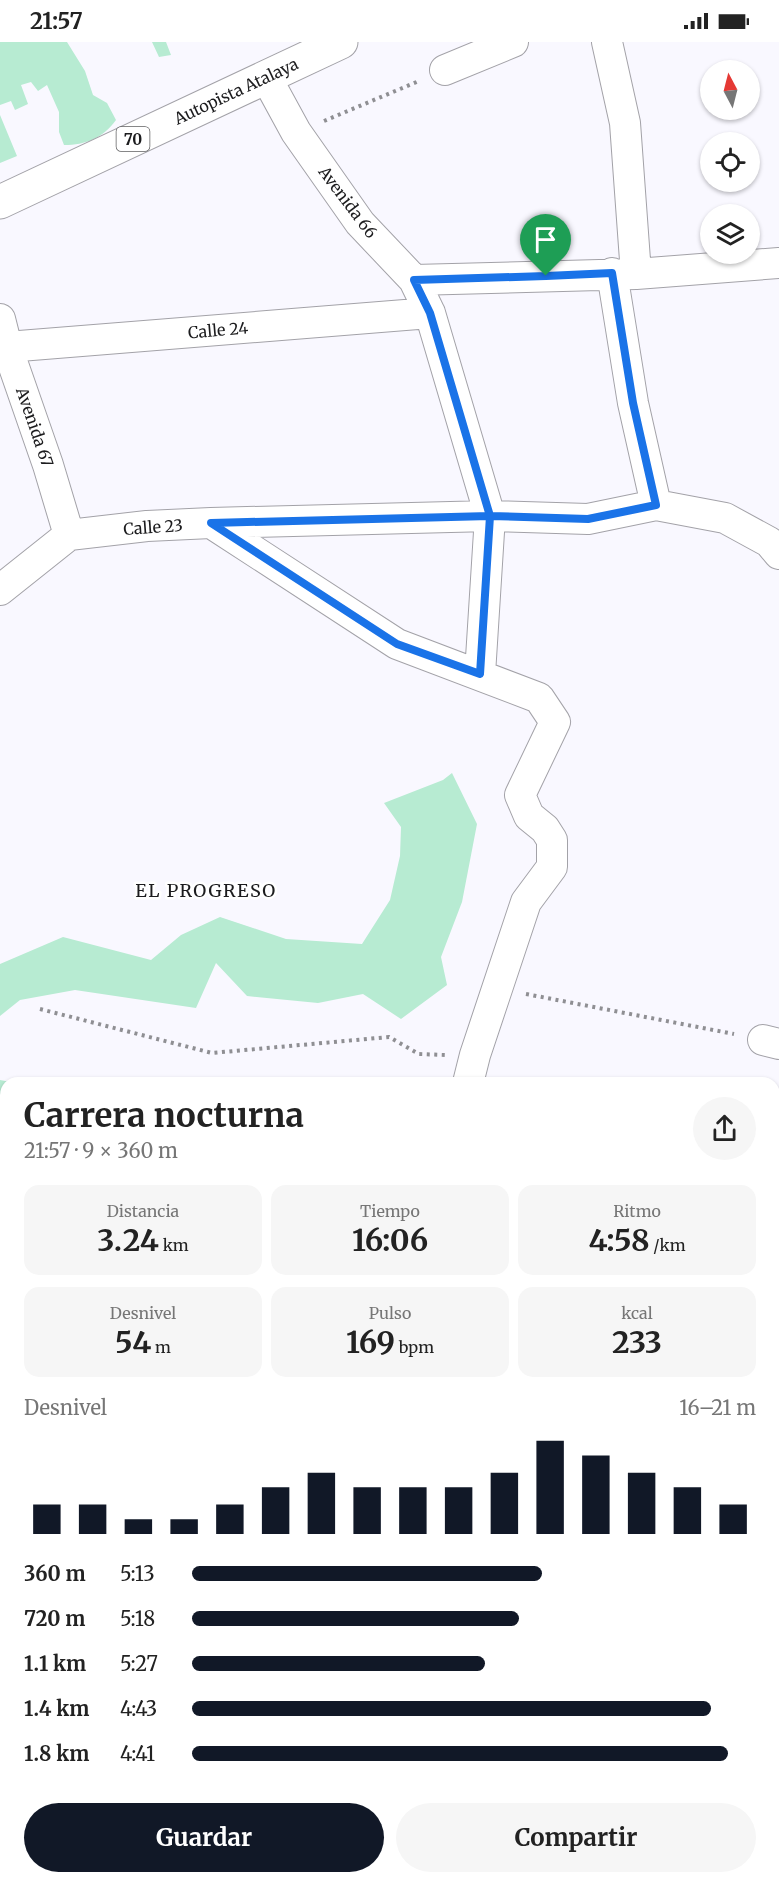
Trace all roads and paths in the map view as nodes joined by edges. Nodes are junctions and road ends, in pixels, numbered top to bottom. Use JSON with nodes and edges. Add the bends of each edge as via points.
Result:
{"nodes":[{"id":1,"x":341,"y":42,"type":"edge"},
{"id":2,"x":513,"y":42,"type":"edge"},
{"id":3,"x":607,"y":42,"type":"edge"},
{"id":4,"x":445,"y":70,"type":"joint"},
{"id":5,"x":266,"y":77,"type":"junction"},
{"id":6,"x":296,"y":132,"type":"junction"},
{"id":7,"x":0,"y":202,"type":"edge"},
{"id":8,"x":779,"y":263,"type":"edge"},
{"id":9,"x":624,"y":274,"type":"junction"},
{"id":10,"x":414,"y":280,"type":"junction"},
{"id":11,"x":430,"y":313,"type":"junction"},
{"id":12,"x":3,"y":333,"type":"edge"},
{"id":13,"x":656,"y":505,"type":"junction"},
{"id":14,"x":490,"y":516,"type":"junction"},
{"id":15,"x":211,"y":523,"type":"junction"},
{"id":16,"x":69,"y":535,"type":"junction"},
{"id":17,"x":779,"y":555,"type":"edge"},
{"id":18,"x":0,"y":590,"type":"edge"},
{"id":19,"x":480,"y":674,"type":"junction"},
{"id":20,"x":496,"y":989,"type":"junction"},
{"id":21,"x":40,"y":1009,"type":"dead end"},
{"id":22,"x":771,"y":1042,"type":"edge"},
{"id":23,"x":471,"y":1069,"type":"edge"}],
"edges":[{"from":1,"to":5,"type":"main road","name":"Autopista Atalaya","number":"70"},
{"from":2,"to":4,"type":"street"},
{"from":3,"to":9,"type":"street","via":[[625,123]]},
{"from":4,"to":6,"type":"path"},
{"from":5,"to":6,"type":"street","name":"Avenida 66"},
{"from":5,"to":7,"type":"main road","name":"Autopista Atalaya","number":"70"},
{"from":6,"to":10,"type":"street","name":"Avenida 66","via":[[360,223]]},
{"from":8,"to":9,"type":"street"},
{"from":9,"to":10,"type":"street"},
{"from":9,"to":13,"type":"street","via":[[633,403]]},
{"from":10,"to":11,"type":"street","name":"Avenida 66"},
{"from":11,"to":12,"type":"street","name":"Calle 24"},
{"from":11,"to":14,"type":"street","name":"Avenida 66"},
{"from":12,"to":16,"type":"street","name":"Avenida 67"},
{"from":13,"to":14,"type":"street","name":"Calle 23","via":[[588,519]]},
{"from":13,"to":17,"type":"street","name":"Calle 23","via":[[725,518],[769,542]]},
{"from":14,"to":15,"type":"street","name":"Calle 23"},
{"from":14,"to":19,"type":"street","name":"Avenida 66"},
{"from":15,"to":16,"type":"street","name":"Calle 23"},
{"from":15,"to":19,"type":"street","via":[[397,644]]},
{"from":16,"to":18,"type":"street"},
{"from":19,"to":20,"type":"street","via":[[538,698],[555,722],[520,795],[529,816],[552,840],[552,867],[526,902]]},
{"from":20,"to":22,"type":"path"},
{"from":20,"to":23,"type":"street"},
{"from":21,"to":23,"type":"path","via":[[212,1053],[389,1037],[418,1054]]}]}
